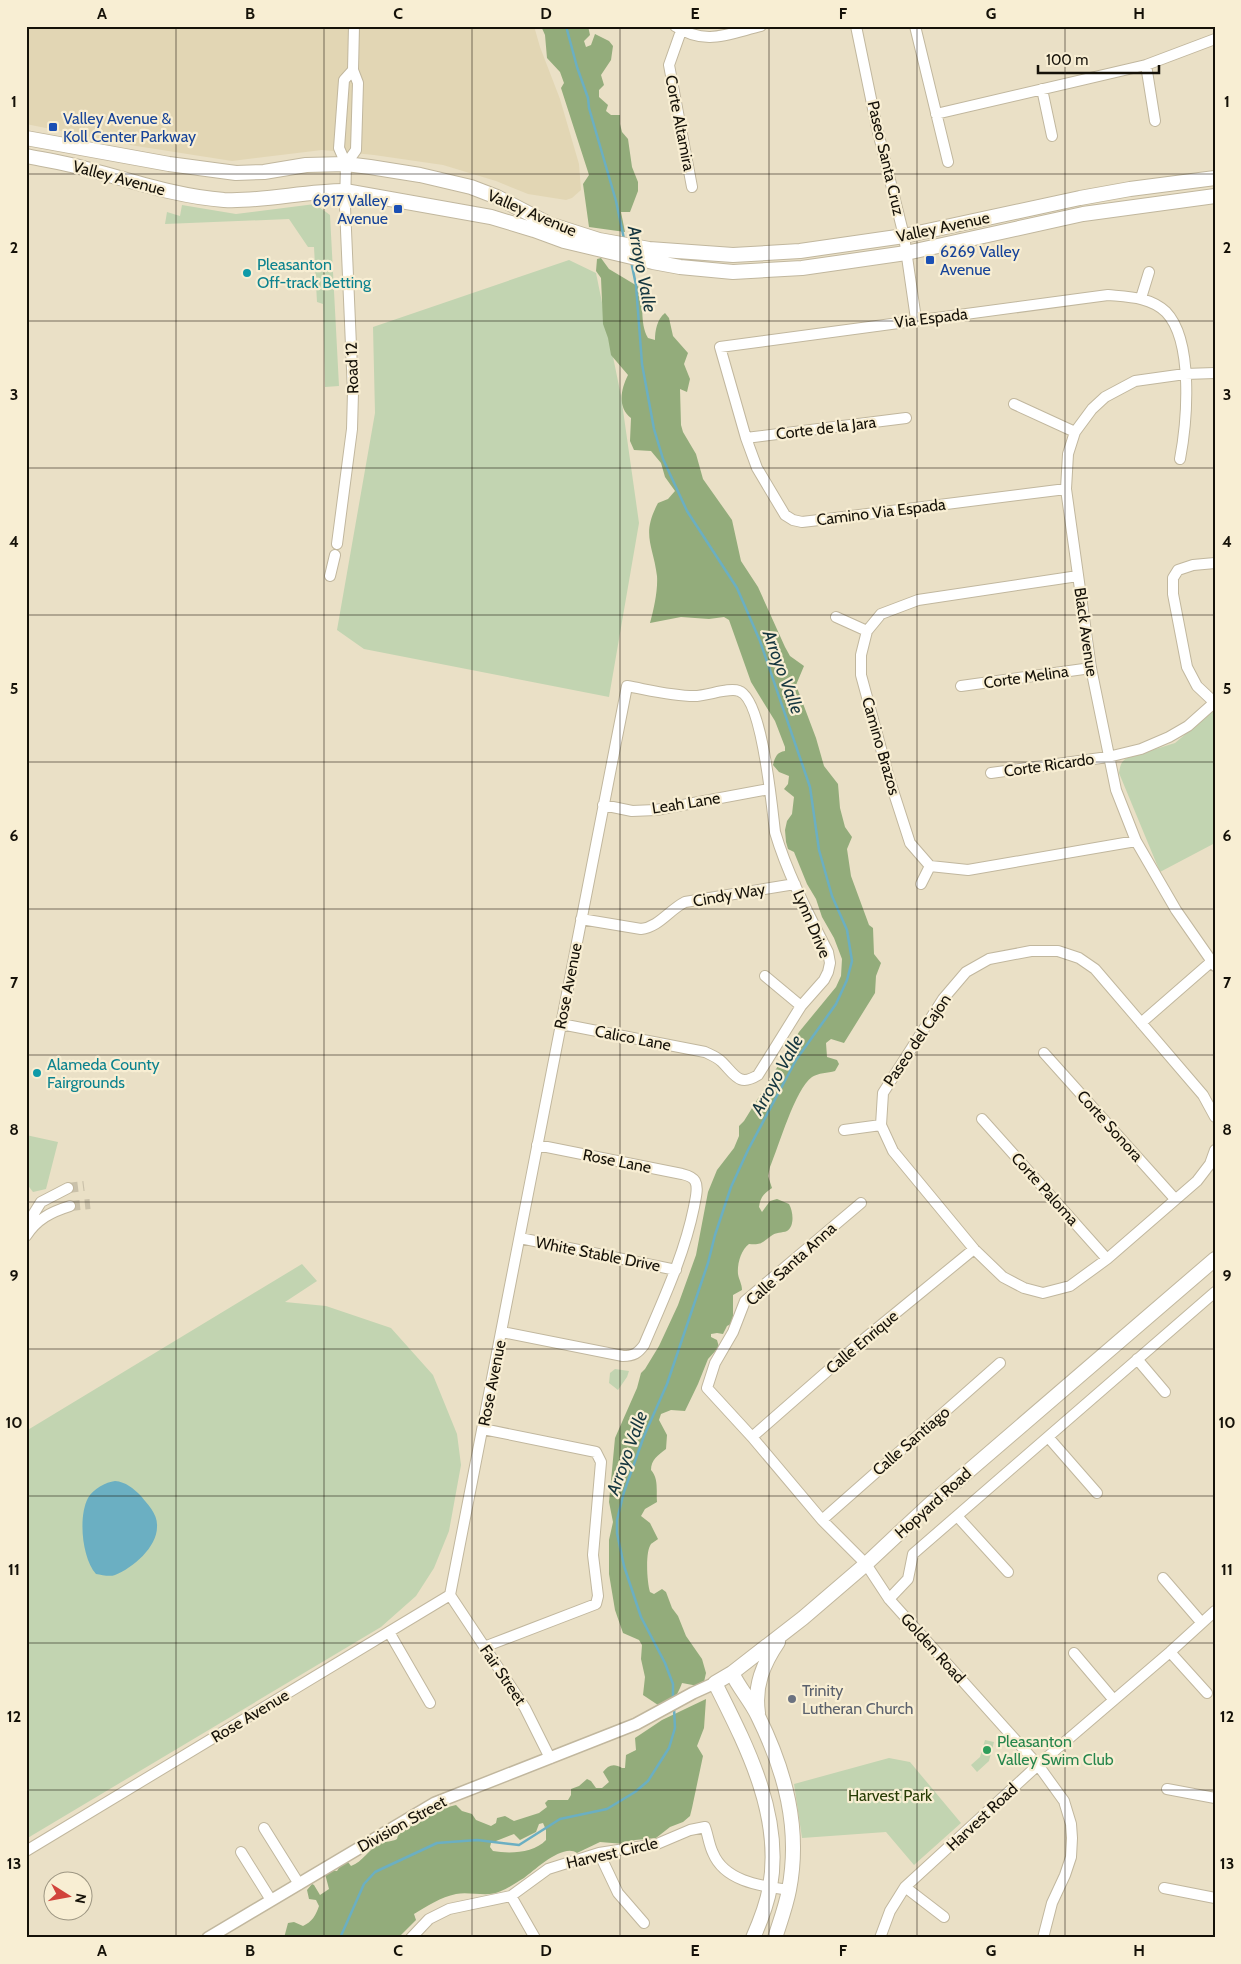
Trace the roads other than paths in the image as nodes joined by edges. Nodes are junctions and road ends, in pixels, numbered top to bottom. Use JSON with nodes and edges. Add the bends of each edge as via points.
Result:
{"nodes":[{"id":1,"x":354,"y":26,"type":"edge"},
{"id":2,"x":761,"y":26,"type":"edge"},
{"id":3,"x":856,"y":26,"type":"edge"},
{"id":4,"x":914,"y":26,"type":"edge"},
{"id":5,"x":678,"y":28,"type":"edge"},
{"id":6,"x":1215,"y":39,"type":"edge"},
{"id":7,"x":1146,"y":65,"type":"junction"},
{"id":8,"x":353,"y":70,"type":"junction"},
{"id":9,"x":1042,"y":89,"type":"junction"},
{"id":10,"x":936,"y":114,"type":"junction"},
{"id":11,"x":1155,"y":121,"type":"dead end"},
{"id":12,"x":1052,"y":136,"type":"dead end"},
{"id":13,"x":26,"y":138,"type":"edge"},
{"id":14,"x":26,"y":156,"type":"edge"},
{"id":15,"x":948,"y":162,"type":"dead end"},
{"id":16,"x":346,"y":164,"type":"junction"},
{"id":17,"x":1215,"y":178,"type":"edge"},
{"id":18,"x":692,"y":187,"type":"dead end"},
{"id":19,"x":345,"y":191,"type":"junction"},
{"id":20,"x":1215,"y":196,"type":"edge"},
{"id":21,"x":904,"y":236,"type":"junction"},
{"id":22,"x":600,"y":246,"type":"junction"},
{"id":23,"x":906,"y":253,"type":"junction"},
{"id":24,"x":651,"y":256,"type":"junction"},
{"id":25,"x":1149,"y":272,"type":"dead end"},
{"id":26,"x":1141,"y":298,"type":"junction"},
{"id":27,"x":916,"y":320,"type":"junction"},
{"id":28,"x":1215,"y":373,"type":"edge"},
{"id":29,"x":1185,"y":374,"type":"junction"},
{"id":30,"x":1014,"y":404,"type":"dead end"},
{"id":31,"x":906,"y":418,"type":"dead end"},
{"id":32,"x":1075,"y":432,"type":"junction"},
{"id":33,"x":746,"y":438,"type":"junction"},
{"id":34,"x":1180,"y":458,"type":"dead end"},
{"id":35,"x":1066,"y":489,"type":"junction"},
{"id":36,"x":1215,"y":564,"type":"edge"},
{"id":37,"x":330,"y":576,"type":"dead end"},
{"id":38,"x":1078,"y":576,"type":"junction"},
{"id":39,"x":836,"y":617,"type":"dead end"},
{"id":40,"x":867,"y":631,"type":"junction"},
{"id":41,"x":1091,"y":668,"type":"junction"},
{"id":42,"x":961,"y":686,"type":"dead end"},
{"id":43,"x":745,"y":694,"type":"joint"},
{"id":44,"x":1214,"y":702,"type":"edge"},
{"id":45,"x":1108,"y":757,"type":"junction"},
{"id":46,"x":991,"y":774,"type":"dead end"},
{"id":47,"x":769,"y":789,"type":"junction"},
{"id":48,"x":603,"y":805,"type":"junction"},
{"id":49,"x":1136,"y":841,"type":"junction"},
{"id":50,"x":930,"y":866,"type":"junction"},
{"id":51,"x":795,"y":884,"type":"junction"},
{"id":52,"x":921,"y":884,"type":"dead end"},
{"id":53,"x":582,"y":919,"type":"junction"},
{"id":54,"x":1213,"y":964,"type":"edge"},
{"id":55,"x":765,"y":976,"type":"dead end"},
{"id":56,"x":801,"y":1006,"type":"junction"},
{"id":57,"x":1141,"y":1023,"type":"junction"},
{"id":58,"x":560,"y":1024,"type":"junction"},
{"id":59,"x":705,"y":1052,"type":"joint"},
{"id":60,"x":1044,"y":1053,"type":"dead end"},
{"id":61,"x":1215,"y":1117,"type":"edge"},
{"id":62,"x":982,"y":1119,"type":"dead end"},
{"id":63,"x":881,"y":1124,"type":"junction"},
{"id":64,"x":844,"y":1130,"type":"dead end"},
{"id":65,"x":537,"y":1145,"type":"junction"},
{"id":66,"x":1215,"y":1150,"type":"edge"},
{"id":67,"x":68,"y":1188,"type":"tunnel mouth"},
{"id":68,"x":1175,"y":1199,"type":"junction"},
{"id":69,"x":861,"y":1203,"type":"dead end"},
{"id":70,"x":70,"y":1206,"type":"tunnel mouth"},
{"id":71,"x":26,"y":1226,"type":"edge"},
{"id":72,"x":26,"y":1236,"type":"edge"},
{"id":73,"x":520,"y":1238,"type":"junction"},
{"id":74,"x":974,"y":1250,"type":"junction"},
{"id":75,"x":1107,"y":1259,"type":"junction"},
{"id":76,"x":1215,"y":1259,"type":"edge"},
{"id":77,"x":676,"y":1270,"type":"junction"},
{"id":78,"x":1215,"y":1292,"type":"edge"},
{"id":79,"x":502,"y":1332,"type":"junction"},
{"id":80,"x":1137,"y":1359,"type":"junction"},
{"id":81,"x":1000,"y":1363,"type":"dead end"},
{"id":82,"x":707,"y":1388,"type":"joint"},
{"id":83,"x":1165,"y":1392,"type":"dead end"},
{"id":84,"x":483,"y":1429,"type":"junction"},
{"id":85,"x":752,"y":1437,"type":"junction"},
{"id":86,"x":1048,"y":1437,"type":"junction"},
{"id":87,"x":1097,"y":1492,"type":"dead end"},
{"id":88,"x":957,"y":1516,"type":"junction"},
{"id":89,"x":822,"y":1520,"type":"junction"},
{"id":90,"x":866,"y":1564,"type":"junction"},
{"id":91,"x":1008,"y":1572,"type":"dead end"},
{"id":92,"x":1163,"y":1578,"type":"dead end"},
{"id":93,"x":450,"y":1596,"type":"junction"},
{"id":94,"x":889,"y":1598,"type":"junction"},
{"id":95,"x":1215,"y":1611,"type":"edge"},
{"id":96,"x":1201,"y":1622,"type":"junction"},
{"id":97,"x":389,"y":1632,"type":"junction"},
{"id":98,"x":784,"y":1633,"type":"junction"},
{"id":99,"x":484,"y":1647,"type":"junction"},
{"id":100,"x":1170,"y":1652,"type":"junction"},
{"id":101,"x":1074,"y":1653,"type":"dead end"},
{"id":102,"x":732,"y":1673,"type":"junction"},
{"id":103,"x":715,"y":1683,"type":"junction"},
{"id":104,"x":1207,"y":1693,"type":"dead end"},
{"id":105,"x":1113,"y":1700,"type":"junction"},
{"id":106,"x":430,"y":1702,"type":"dead end"},
{"id":107,"x":758,"y":1714,"type":"junction"},
{"id":108,"x":636,"y":1724,"type":"joint"},
{"id":109,"x":550,"y":1758,"type":"junction"},
{"id":110,"x":1038,"y":1765,"type":"junction"},
{"id":111,"x":1167,"y":1789,"type":"dead end"},
{"id":112,"x":1215,"y":1798,"type":"edge"},
{"id":113,"x":264,"y":1828,"type":"dead end"},
{"id":114,"x":26,"y":1850,"type":"edge"},
{"id":115,"x":241,"y":1852,"type":"dead end"},
{"id":116,"x":599,"y":1853,"type":"junction"},
{"id":117,"x":299,"y":1884,"type":"junction"},
{"id":118,"x":770,"y":1887,"type":"junction"},
{"id":119,"x":905,"y":1887,"type":"junction"},
{"id":120,"x":1164,"y":1888,"type":"dead end"},
{"id":121,"x":789,"y":1890,"type":"junction"},
{"id":122,"x":511,"y":1896,"type":"junction"},
{"id":123,"x":1215,"y":1898,"type":"edge"},
{"id":124,"x":271,"y":1900,"type":"junction"},
{"id":125,"x":944,"y":1917,"type":"dead end"},
{"id":126,"x":644,"y":1923,"type":"dead end"},
{"id":127,"x":208,"y":1938,"type":"edge"},
{"id":128,"x":411,"y":1938,"type":"edge"},
{"id":129,"x":536,"y":1938,"type":"edge"},
{"id":130,"x":753,"y":1938,"type":"edge"},
{"id":131,"x":775,"y":1938,"type":"edge"},
{"id":132,"x":880,"y":1938,"type":"edge"},
{"id":133,"x":1043,"y":1938,"type":"edge"}],
"edges":[{"from":1,"to":8,"type":"street"},
{"from":2,"to":5,"type":"street","via":[[701,38]]},
{"from":3,"to":21,"type":"street","name":"Paseo Santa Cruz"},
{"from":4,"to":10,"type":"street"},
{"from":5,"to":18,"type":"street","name":"Corte Altamira","via":[[669,65]]},
{"from":6,"to":7,"type":"street"},
{"from":7,"to":9,"type":"street"},
{"from":7,"to":11,"type":"street"},
{"from":8,"to":16,"type":"street","via":[[358,83],[356,150]]},
{"from":8,"to":16,"type":"street","via":[[344,80],[339,148]]},
{"from":9,"to":10,"type":"street"},
{"from":9,"to":12,"type":"street"},
{"from":10,"to":15,"type":"street"},
{"from":13,"to":16,"type":"main road","name":"Valley Avenue","via":[[236,173]]},
{"from":14,"to":19,"type":"main road","name":"Valley Avenue","via":[[164,190],[222,200]]},
{"from":16,"to":19,"type":"street","name":"Road 12"},
{"from":16,"to":22,"type":"main road","name":"Valley Avenue","via":[[470,187]]},
{"from":17,"to":21,"type":"main road","name":"Valley Avenue","via":[[1080,198]]},
{"from":19,"to":22,"type":"main road","name":"Valley Avenue","via":[[491,217],[564,242]]},
{"from":19,"to":37,"type":"street","name":"Road 12","via":[[352,429]]},
{"from":20,"to":23,"type":"main road","name":"Valley Avenue","via":[[1083,214]]},
{"from":21,"to":23,"type":"street","name":"Paseo Santa Cruz"},
{"from":21,"to":24,"type":"main road","name":"Valley Avenue","via":[[800,251]]},
{"from":22,"to":24,"type":"main road","name":"Valley Avenue"},
{"from":23,"to":24,"type":"main road","name":"Valley Avenue","via":[[802,268],[732,272],[680,267]]},
{"from":23,"to":27,"type":"street","name":"Paseo Santa Cruz"},
{"from":25,"to":26,"type":"street"},
{"from":26,"to":27,"type":"street","name":"Via Espada","via":[[1108,295]]},
{"from":26,"to":29,"type":"street","name":"Via Espada","via":[[1167,313],[1174,325],[1182,343]]},
{"from":27,"to":33,"type":"street","name":"Via Espada","via":[[720,347]]},
{"from":28,"to":29,"type":"street","name":"Black Avenue"},
{"from":29,"to":32,"type":"street","name":"Black Avenue","via":[[1135,381],[1106,396]]},
{"from":29,"to":34,"type":"street","name":"Via Espada","via":[[1186,414]]},
{"from":30,"to":32,"type":"street"},
{"from":31,"to":33,"type":"street","name":"Corte de la Jara"},
{"from":32,"to":35,"type":"street","name":"Black Avenue","via":[[1068,454]]},
{"from":33,"to":35,"type":"street","name":"Camino Via Espada","via":[[757,468],[785,515],[802,522]]},
{"from":35,"to":38,"type":"street","name":"Black Avenue"},
{"from":36,"to":44,"type":"street","via":[[1178,570],[1173,578],[1187,667],[1197,686]]},
{"from":38,"to":40,"type":"street","name":"Camino Brazos","via":[[918,600],[881,614]]},
{"from":38,"to":41,"type":"street","name":"Black Avenue"},
{"from":39,"to":40,"type":"street"},
{"from":40,"to":50,"type":"street","name":"Camino Brazos","via":[[861,655],[861,675],[910,843]]},
{"from":41,"to":42,"type":"street","name":"Corte Melina"},
{"from":41,"to":45,"type":"street","name":"Black Avenue"},
{"from":43,"to":47,"type":"street","name":"Lynn Drive","via":[[752,703],[759,728]]},
{"from":43,"to":48,"type":"street","name":"Rose Avenue","via":[[738,690],[696,696],[677,695],[627,686]]},
{"from":44,"to":45,"type":"street","name":"Corte Ricardo","via":[[1188,726],[1169,737],[1141,749]]},
{"from":45,"to":46,"type":"street","name":"Corte Ricardo"},
{"from":45,"to":49,"type":"street","name":"Black Avenue","via":[[1116,790]]},
{"from":47,"to":48,"type":"street","name":"Leah Lane","via":[[656,810],[632,811]]},
{"from":47,"to":51,"type":"street","name":"Lynn Drive","via":[[775,832]]},
{"from":48,"to":53,"type":"street","name":"Rose Avenue"},
{"from":49,"to":50,"type":"street","via":[[968,870]]},
{"from":49,"to":54,"type":"street","name":"Black Avenue","via":[[1176,910]]},
{"from":50,"to":52,"type":"street"},
{"from":51,"to":53,"type":"street","name":"Cindy Way","via":[[685,902],[648,928]]},
{"from":51,"to":56,"type":"street","name":"Lynn Drive","via":[[828,952],[830,963],[824,980]]},
{"from":53,"to":58,"type":"street","name":"Rose Avenue"},
{"from":54,"to":57,"type":"street"},
{"from":55,"to":56,"type":"street"},
{"from":56,"to":59,"type":"street","name":"Lynn Drive","via":[[758,1075],[751,1079],[741,1080],[734,1076],[721,1060]]},
{"from":57,"to":61,"type":"street","name":"Paseo del Cajon","via":[[1203,1095]]},
{"from":57,"to":63,"type":"street","name":"Paseo del Cajon","via":[[1095,969],[1079,958],[1058,951],[1031,951],[989,959],[966,972],[943,999],[882,1093]]},
{"from":58,"to":59,"type":"street","name":"Calico Lane"},
{"from":58,"to":65,"type":"street","name":"Rose Avenue"},
{"from":60,"to":68,"type":"street","name":"Corte Sonora"},
{"from":62,"to":75,"type":"street","name":"Corte Paloma"},
{"from":63,"to":64,"type":"street"},
{"from":63,"to":74,"type":"street","name":"Paseo del Cajon","via":[[893,1151]]},
{"from":65,"to":73,"type":"street","name":"Rose Avenue"},
{"from":65,"to":77,"type":"street","name":"Rose Lane","via":[[682,1174],[695,1181],[697,1191],[690,1225]]},
{"from":66,"to":68,"type":"street","name":"Paseo del Cajon","via":[[1198,1181]]},
{"from":67,"to":71,"type":"street","via":[[41,1202]]},
{"from":68,"to":75,"type":"street","name":"Paseo del Cajon"},
{"from":69,"to":82,"type":"street","name":"Calle Santa Anna","via":[[745,1301],[733,1332],[715,1363]]},
{"from":70,"to":72,"type":"street","via":[[52,1211]]},
{"from":73,"to":77,"type":"street","name":"White Stable Drive"},
{"from":73,"to":79,"type":"street","name":"Rose Avenue"},
{"from":74,"to":75,"type":"street","name":"Paseo del Cajon","via":[[1003,1277],[1043,1293],[1070,1286]]},
{"from":74,"to":85,"type":"street","name":"Calle Enrique","via":[[864,1339]]},
{"from":76,"to":90,"type":"main road","name":"Hopyard Road","via":[[929,1505]]},
{"from":77,"to":79,"type":"street","via":[[644,1345],[631,1356]]},
{"from":78,"to":80,"type":"street","name":"Hopyard Road"},
{"from":79,"to":84,"type":"street","name":"Rose Avenue"},
{"from":80,"to":83,"type":"street"},
{"from":80,"to":86,"type":"street","name":"Hopyard Road"},
{"from":81,"to":89,"type":"street","name":"Calle Santiago"},
{"from":82,"to":85,"type":"street","name":"Golden Road"},
{"from":84,"to":93,"type":"street","name":"Rose Avenue"},
{"from":84,"to":99,"type":"street","via":[[596,1452],[601,1462],[593,1555],[596,1604]]},
{"from":85,"to":89,"type":"street","name":"Golden Road"},
{"from":86,"to":87,"type":"street"},
{"from":86,"to":88,"type":"street","name":"Hopyard Road"},
{"from":88,"to":91,"type":"street"},
{"from":88,"to":94,"type":"street","name":"Hopyard Road","via":[[913,1554],[908,1579]]},
{"from":89,"to":90,"type":"street","name":"Golden Road"},
{"from":90,"to":94,"type":"street","name":"Golden Road"},
{"from":90,"to":98,"type":"main road","name":"Hopyard Road"},
{"from":92,"to":96,"type":"street"},
{"from":93,"to":97,"type":"street","name":"Rose Avenue"},
{"from":93,"to":99,"type":"street","name":"Fair Street"},
{"from":94,"to":110,"type":"street","name":"Golden Road"},
{"from":95,"to":96,"type":"street","name":"Harvest Road"},
{"from":96,"to":100,"type":"street","name":"Harvest Road"},
{"from":97,"to":106,"type":"street"},
{"from":97,"to":114,"type":"street","name":"Rose Avenue"},
{"from":98,"to":102,"type":"main road","name":"Hopyard Road"},
{"from":98,"to":107,"type":"main road","via":[[762,1670],[757,1686]]},
{"from":99,"to":109,"type":"street","name":"Fair Street","via":[[525,1708]]},
{"from":100,"to":104,"type":"street"},
{"from":100,"to":105,"type":"street","name":"Harvest Road"},
{"from":101,"to":105,"type":"street"},
{"from":102,"to":103,"type":"main road","name":"Hopyard Road"},
{"from":102,"to":107,"type":"main road"},
{"from":103,"to":108,"type":"street","name":"Hopyard Road"},
{"from":103,"to":118,"type":"main road","via":[[748,1748],[762,1792],[772,1834]]},
{"from":105,"to":110,"type":"street","name":"Harvest Road"},
{"from":107,"to":121,"type":"main road","via":[[789,1796],[794,1836]]},
{"from":108,"to":109,"type":"street","name":"Division Street"},
{"from":109,"to":117,"type":"street","name":"Division Street","via":[[436,1803]]},
{"from":110,"to":119,"type":"street","name":"Harvest Road"},
{"from":110,"to":133,"type":"street","name":"Golden Road","via":[[1064,1801],[1072,1838],[1071,1857],[1052,1903]]},
{"from":111,"to":112,"type":"street"},
{"from":113,"to":117,"type":"street"},
{"from":115,"to":124,"type":"street"},
{"from":116,"to":118,"type":"street","name":"Harvest Circle","via":[[657,1844],[705,1827],[713,1855],[725,1869],[734,1877]]},
{"from":116,"to":122,"type":"street","name":"Harvest Circle","via":[[548,1869]]},
{"from":116,"to":126,"type":"street","via":[[618,1893]]},
{"from":117,"to":124,"type":"street","name":"Division Street"},
{"from":118,"to":121,"type":"street"},
{"from":118,"to":130,"type":"main road"},
{"from":119,"to":125,"type":"street"},
{"from":119,"to":132,"type":"street","name":"Harvest Road","via":[[890,1911]]},
{"from":120,"to":123,"type":"street"},
{"from":121,"to":131,"type":"main road"},
{"from":122,"to":128,"type":"street","name":"Harvest Circle","via":[[449,1909],[429,1919]]},
{"from":122,"to":129,"type":"street"},
{"from":124,"to":127,"type":"street","name":"Division Street"}]}
